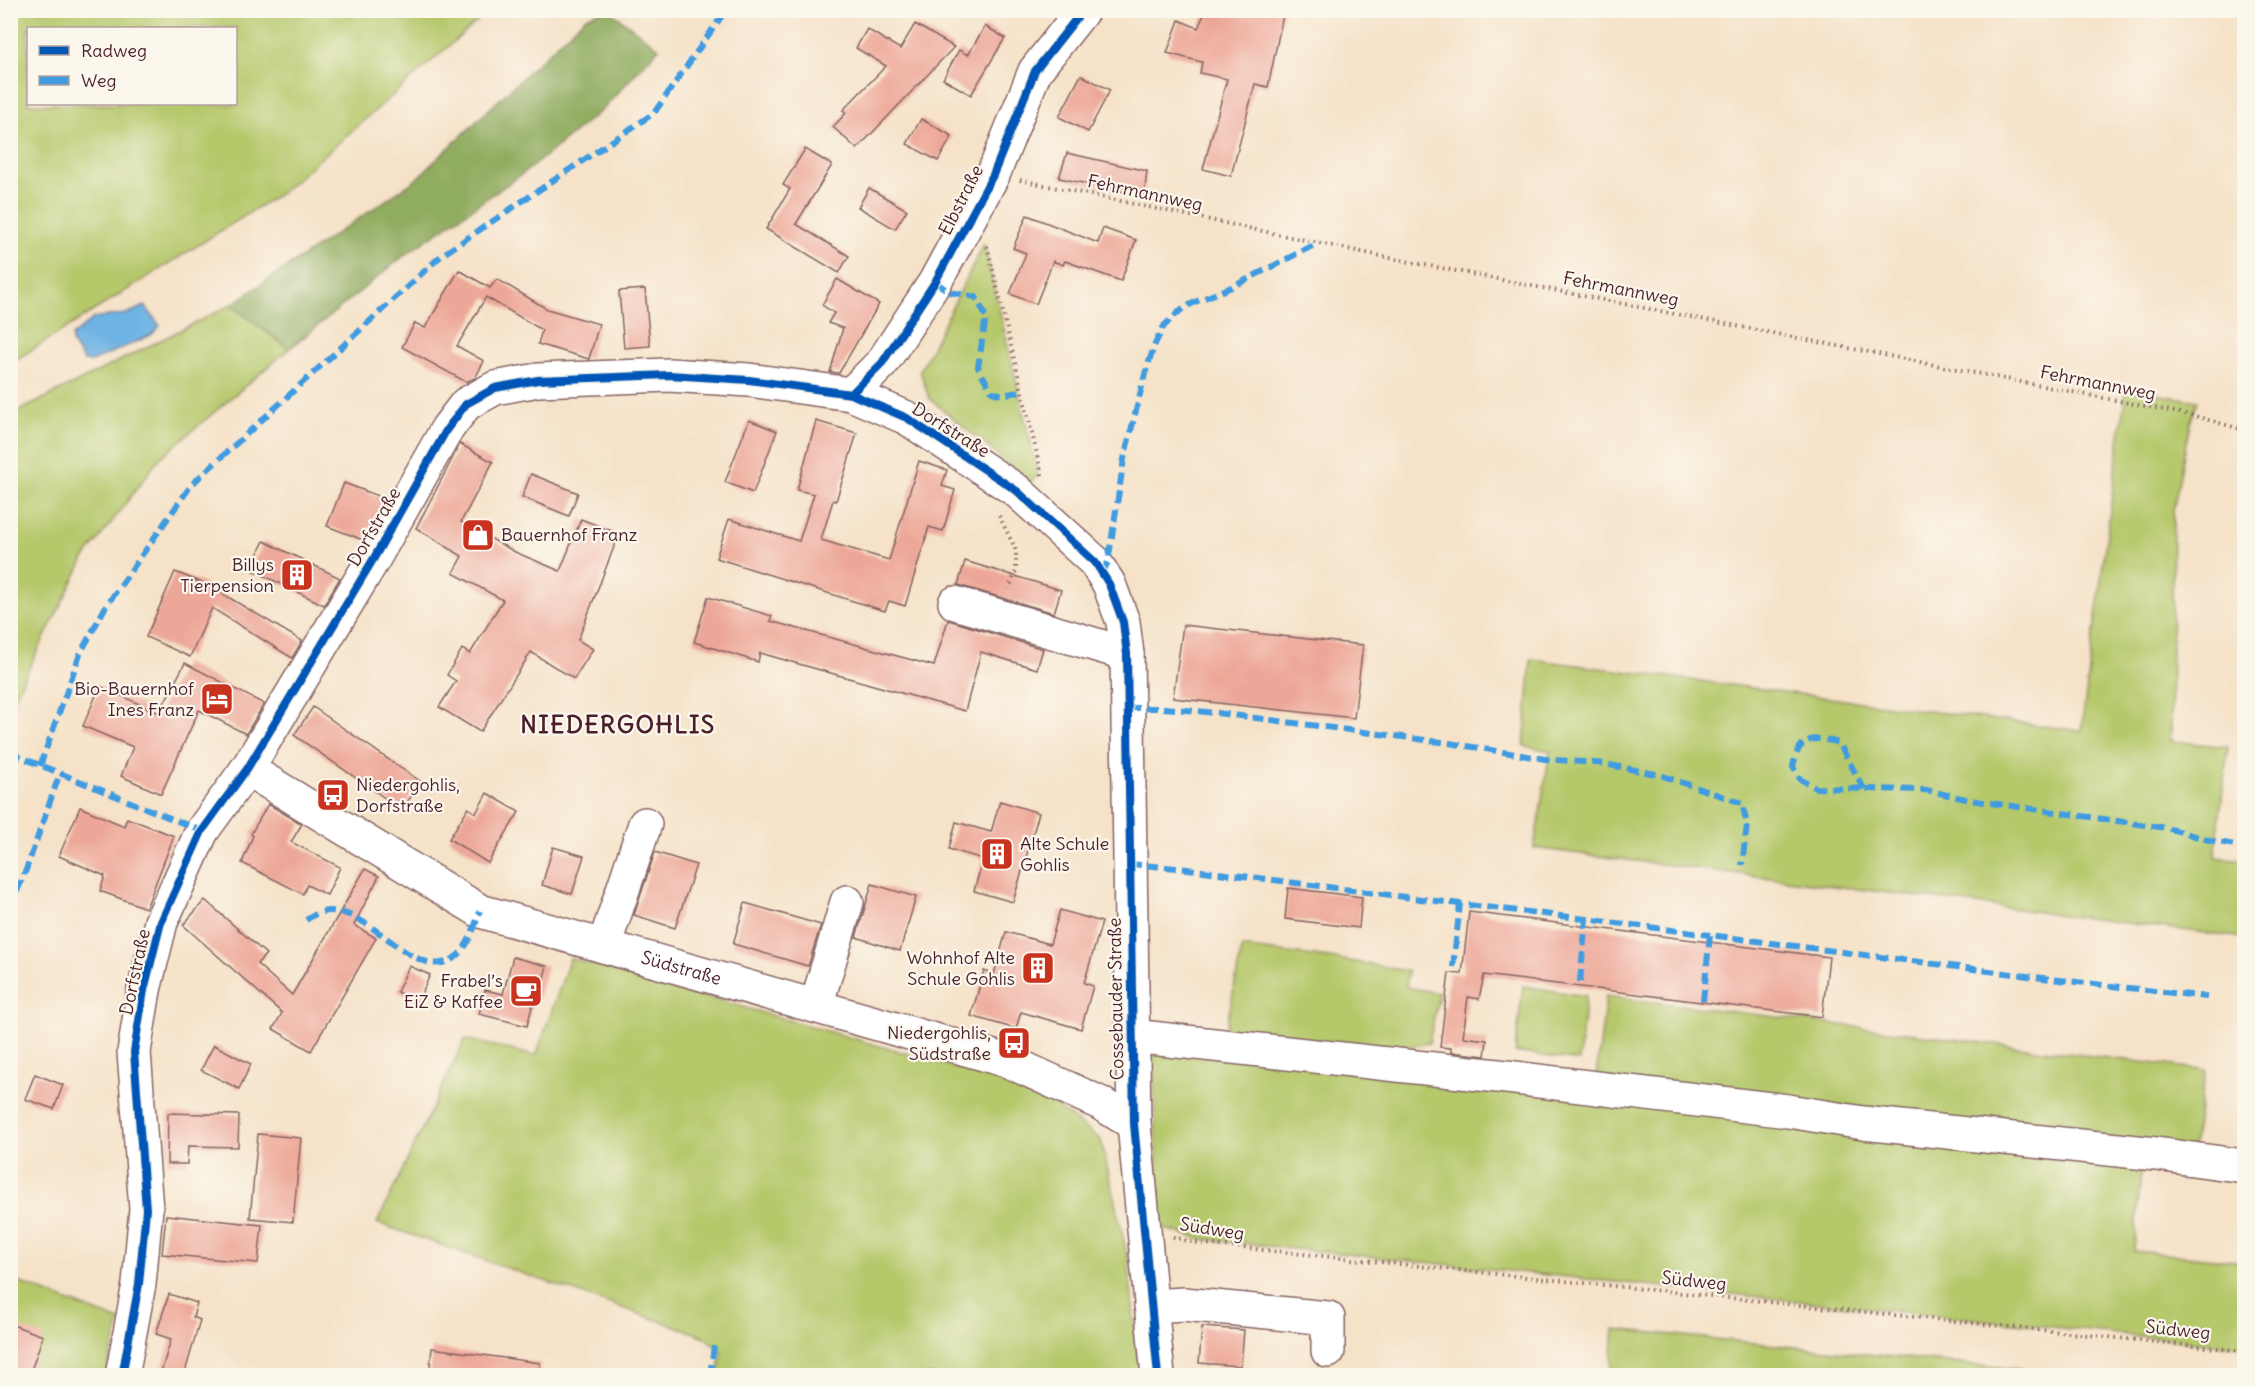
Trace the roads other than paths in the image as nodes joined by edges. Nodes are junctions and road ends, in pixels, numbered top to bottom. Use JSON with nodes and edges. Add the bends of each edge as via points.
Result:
{"nodes":[{"id":1,"x":1083,"y":10,"type":"edge"},
{"id":2,"x":851,"y":394,"type":"junction"},
{"id":3,"x":955,"y":603,"type":"dead end"},
{"id":4,"x":1123,"y":622,"type":"joint"},
{"id":5,"x":1127,"y":654,"type":"junction"},
{"id":6,"x":247,"y":769,"type":"junction"},
{"id":7,"x":645,"y":824,"type":"dead end"},
{"id":8,"x":847,"y":902,"type":"dead end"},
{"id":9,"x":604,"y":946,"type":"junction"},
{"id":10,"x":816,"y":1006,"type":"junction"},
{"id":11,"x":1132,"y":1036,"type":"junction"},
{"id":12,"x":1134,"y":1124,"type":"junction"},
{"id":13,"x":2244,"y":1166,"type":"edge"},
{"id":14,"x":1151,"y":1306,"type":"junction"},
{"id":15,"x":1328,"y":1351,"type":"dead end"},
{"id":16,"x":122,"y":1376,"type":"edge"},
{"id":17,"x":1158,"y":1376,"type":"edge"}],
"edges":[{"from":1,"to":2,"type":"street","name":"Elbstraße","via":[[1035,71],[993,175],[935,282],[882,363]]},
{"from":2,"to":4,"type":"street","name":"Dorfstraße","via":[[908,418],[1017,490],[1095,562],[1109,584]]},
{"from":2,"to":6,"type":"street","name":"Dorfstraße","via":[[749,380],[669,375],[538,380],[495,388],[466,404],[447,429]]},
{"from":3,"to":5,"type":"street"},
{"from":4,"to":5,"type":"street","name":"Cossebauder Straße"},
{"from":5,"to":11,"type":"street","name":"Cossebauder Straße"},
{"from":6,"to":9,"type":"street","name":"Südstraße","via":[[480,911]]},
{"from":6,"to":16,"type":"street","name":"Dorfstraße","via":[[202,831],[161,922],[144,990],[134,1052],[146,1209],[139,1284]]},
{"from":7,"to":9,"type":"street"},
{"from":8,"to":10,"type":"street"},
{"from":9,"to":10,"type":"street","name":"Südstraße"},
{"from":10,"to":12,"type":"street","name":"Südstraße","via":[[1008,1061],[1100,1103]]},
{"from":11,"to":12,"type":"street","name":"Cossebauder Straße"},
{"from":11,"to":13,"type":"street"},
{"from":12,"to":14,"type":"street","name":"Cossebauder Straße"},
{"from":14,"to":15,"type":"street","via":[[1185,1304],[1328,1318]]},
{"from":14,"to":17,"type":"street","name":"Cossebauder Straße"}]}
